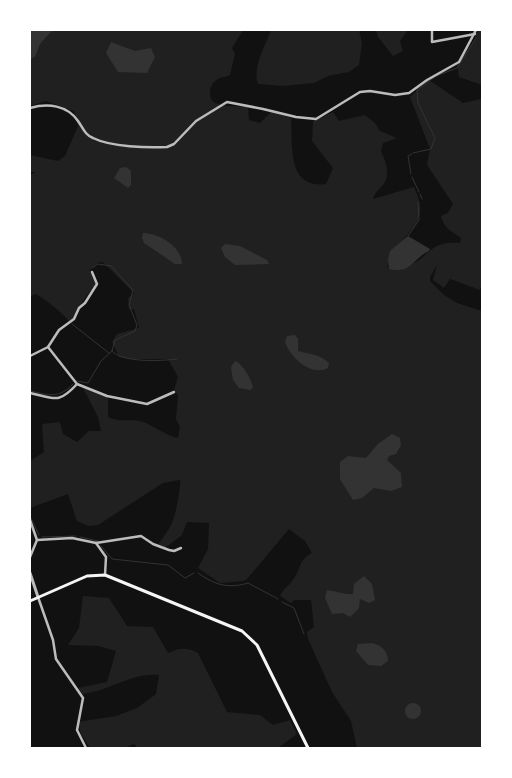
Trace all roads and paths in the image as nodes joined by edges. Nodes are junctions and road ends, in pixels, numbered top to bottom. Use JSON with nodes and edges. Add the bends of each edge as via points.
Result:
{"nodes":[{"id":1,"x":432,"y":30,"type":"edge"},
{"id":2,"x":476,"y":30,"type":"edge"},
{"id":3,"x":475,"y":34,"type":"junction"},
{"id":4,"x":30,"y":108,"type":"edge"},
{"id":5,"x":92,"y":272,"type":"dead end"},
{"id":6,"x":48,"y":347,"type":"junction"},
{"id":7,"x":30,"y":356,"type":"edge"},
{"id":8,"x":77,"y":384,"type":"junction"},
{"id":9,"x":174,"y":392,"type":"dead end"},
{"id":10,"x":30,"y":393,"type":"edge"},
{"id":11,"x":30,"y":520,"type":"edge"},
{"id":12,"x":37,"y":540,"type":"junction"},
{"id":13,"x":96,"y":543,"type":"junction"},
{"id":14,"x":181,"y":548,"type":"dead end"},
{"id":15,"x":30,"y":557,"type":"edge"},
{"id":16,"x":30,"y":573,"type":"edge"},
{"id":17,"x":105,"y":575,"type":"junction"},
{"id":18,"x":38,"y":597,"type":"junction"},
{"id":19,"x":30,"y":601,"type":"edge"},
{"id":20,"x":86,"y":748,"type":"edge"},
{"id":21,"x":308,"y":748,"type":"edge"}],
"edges":[{"from":1,"to":3,"type":"street","via":[[432,42]]},
{"from":2,"to":3,"type":"street"},
{"from":3,"to":4,"type":"street","via":[[459,62],[409,93],[360,92],[316,119],[227,102],[196,121],[167,147],[95,139],[86,134],[72,112],[44,104]]},
{"from":5,"to":6,"type":"street","via":[[97,284],[74,320],[59,330]]},
{"from":6,"to":7,"type":"street"},
{"from":6,"to":8,"type":"street"},
{"from":8,"to":9,"type":"street","via":[[107,396],[143,404]]},
{"from":8,"to":10,"type":"street","via":[[66,396],[56,400]]},
{"from":11,"to":12,"type":"street"},
{"from":12,"to":13,"type":"street","via":[[72,538]]},
{"from":12,"to":15,"type":"street"},
{"from":13,"to":14,"type":"street","via":[[139,536],[169,550]]},
{"from":13,"to":17,"type":"street","via":[[106,557]]},
{"from":16,"to":18,"type":"street"},
{"from":17,"to":18,"type":"main road","via":[[87,576]]},
{"from":17,"to":21,"type":"main road","via":[[247,635],[260,651]]},
{"from":18,"to":19,"type":"main road"},
{"from":18,"to":20,"type":"street","via":[[56,658],[83,698],[77,730]]}]}
